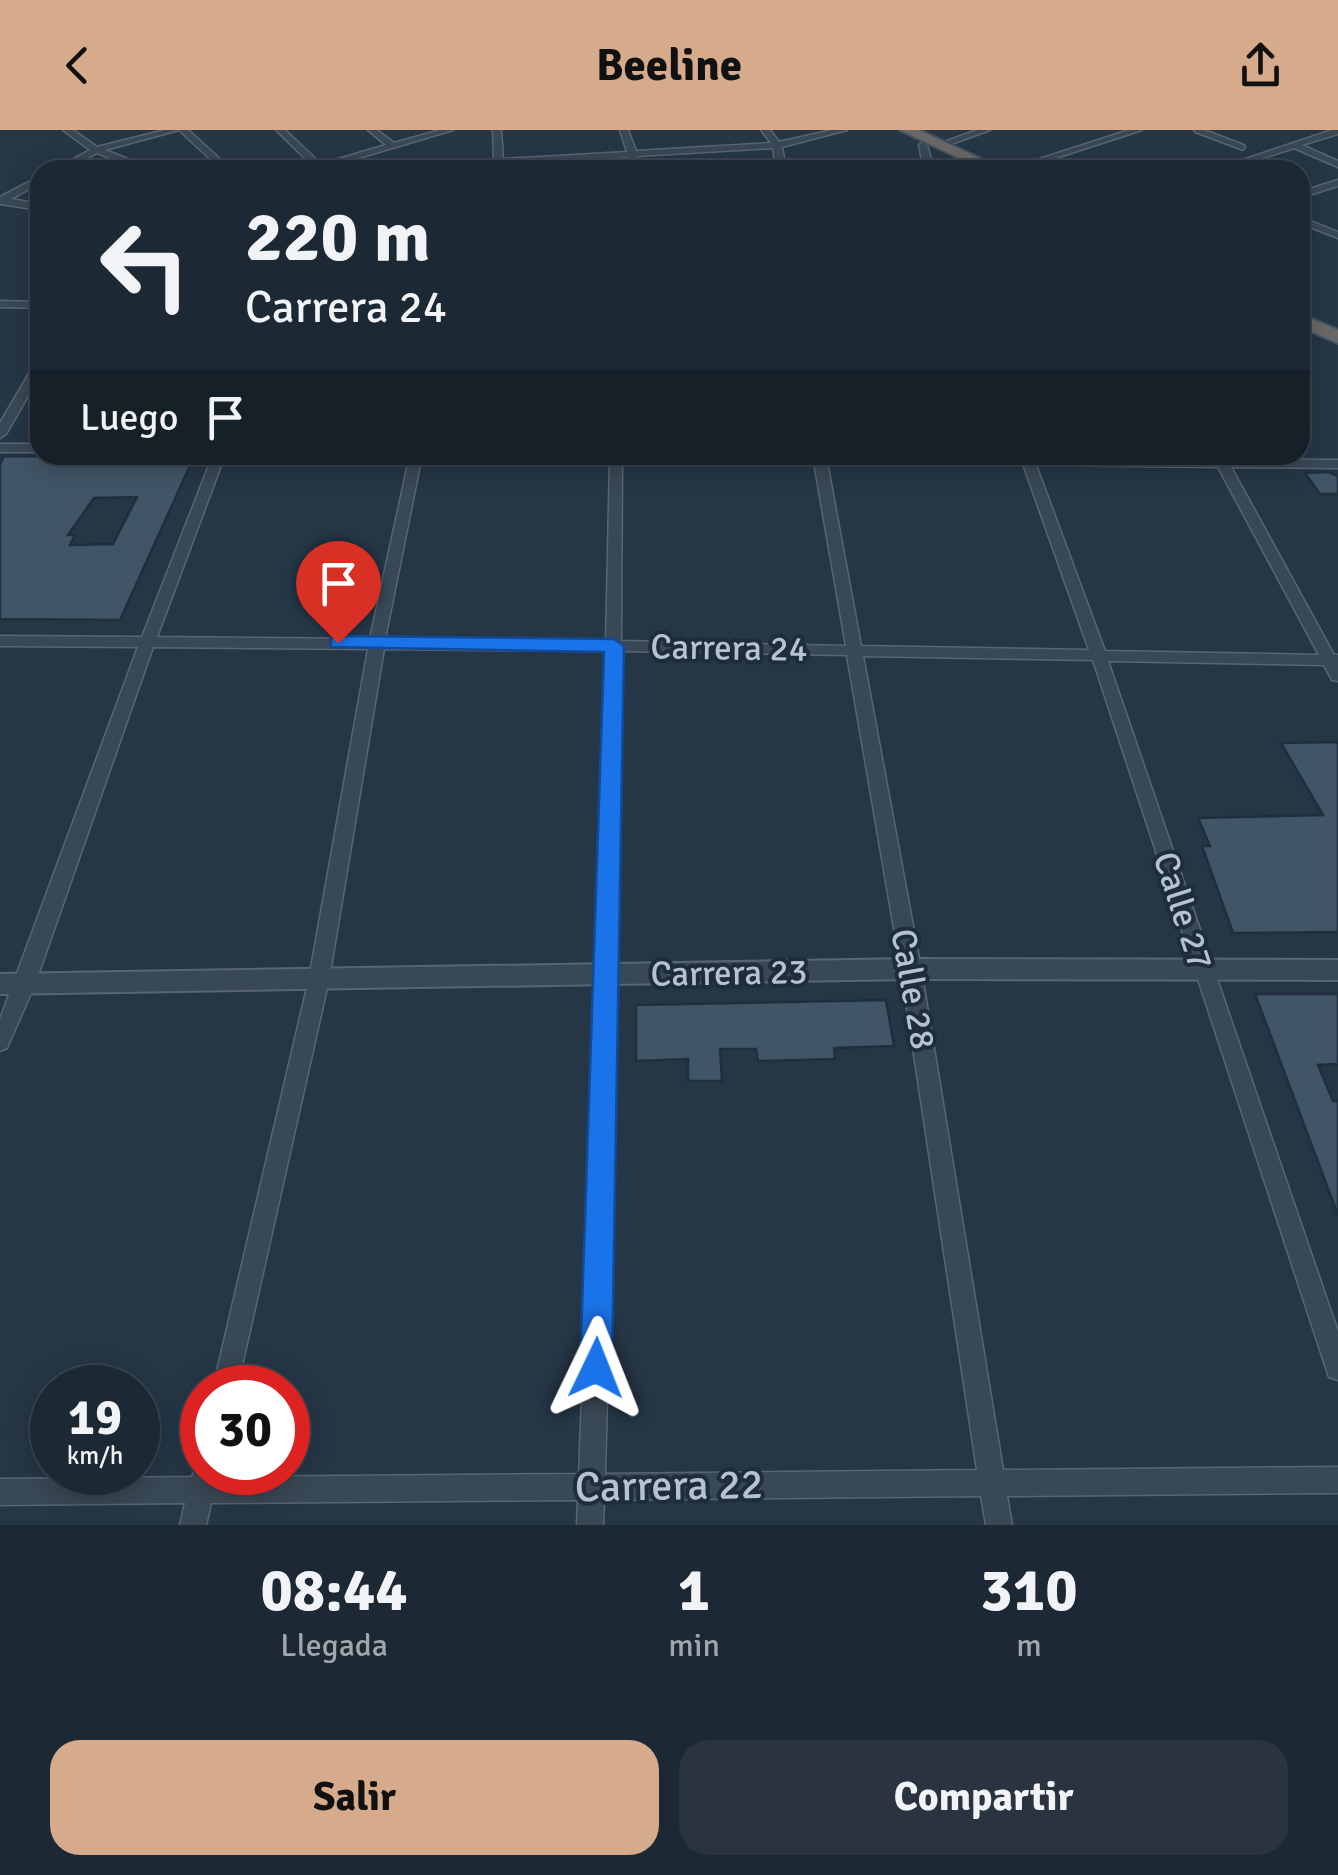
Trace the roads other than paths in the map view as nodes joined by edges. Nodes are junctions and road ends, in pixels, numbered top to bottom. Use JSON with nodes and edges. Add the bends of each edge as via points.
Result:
{"nodes":[{"id":1,"x":67,"y":130,"type":"edge"},
{"id":2,"x":175,"y":130,"type":"edge"},
{"id":3,"x":183,"y":130,"type":"edge"},
{"id":4,"x":280,"y":130,"type":"edge"},
{"id":5,"x":372,"y":130,"type":"edge"},
{"id":6,"x":449,"y":130,"type":"edge"},
{"id":7,"x":497,"y":130,"type":"edge"},
{"id":8,"x":624,"y":130,"type":"edge"},
{"id":9,"x":765,"y":130,"type":"edge"},
{"id":10,"x":843,"y":130,"type":"edge"},
{"id":11,"x":891,"y":130,"type":"edge"},
{"id":12,"x":907,"y":130,"type":"edge"},
{"id":13,"x":986,"y":130,"type":"edge"},
{"id":14,"x":1138,"y":130,"type":"edge"},
{"id":15,"x":1197,"y":130,"type":"edge"},
{"id":16,"x":1338,"y":131,"type":"edge"},
{"id":17,"x":970,"y":132,"type":"edge"},
{"id":18,"x":777,"y":145,"type":"junction"},
{"id":19,"x":923,"y":145,"type":"junction"},
{"id":20,"x":940,"y":145,"type":"junction"},
{"id":21,"x":1294,"y":145,"type":"junction"},
{"id":22,"x":392,"y":146,"type":"junction"},
{"id":23,"x":1242,"y":147,"type":"dead end"},
{"id":24,"x":96,"y":150,"type":"junction"},
{"id":25,"x":633,"y":155,"type":"junction"},
{"id":26,"x":77,"y":160,"type":"edge"},
{"id":27,"x":124,"y":160,"type":"edge"},
{"id":28,"x":216,"y":160,"type":"edge"},
{"id":29,"x":312,"y":160,"type":"edge"},
{"id":30,"x":347,"y":160,"type":"edge"},
{"id":31,"x":500,"y":160,"type":"edge"},
{"id":32,"x":573,"y":160,"type":"edge"},
{"id":33,"x":633,"y":160,"type":"edge"},
{"id":34,"x":779,"y":160,"type":"edge"},
{"id":35,"x":927,"y":160,"type":"edge"},
{"id":36,"x":956,"y":160,"type":"edge"},
{"id":37,"x":974,"y":160,"type":"edge"},
{"id":38,"x":1042,"y":160,"type":"edge"},
{"id":39,"x":1248,"y":160,"type":"edge"},
{"id":40,"x":1338,"y":164,"type":"edge"},
{"id":41,"x":1338,"y":184,"type":"edge"},
{"id":42,"x":30,"y":185,"type":"edge"},
{"id":43,"x":1310,"y":192,"type":"edge"},
{"id":44,"x":3,"y":200,"type":"edge"},
{"id":45,"x":30,"y":205,"type":"edge"},
{"id":46,"x":0,"y":215,"type":"edge"},
{"id":47,"x":1310,"y":224,"type":"edge"},
{"id":48,"x":1338,"y":236,"type":"edge"},
{"id":49,"x":0,"y":304,"type":"edge"},
{"id":50,"x":30,"y":305,"type":"edge"},
{"id":51,"x":1310,"y":319,"type":"edge"},
{"id":52,"x":1310,"y":322,"type":"edge"},
{"id":53,"x":1338,"y":324,"type":"edge"},
{"id":54,"x":1338,"y":338,"type":"edge"},
{"id":55,"x":30,"y":382,"type":"edge"},
{"id":56,"x":0,"y":434,"type":"edge"},
{"id":57,"x":0,"y":448,"type":"edge"},
{"id":58,"x":30,"y":448,"type":"edge"},
{"id":59,"x":1310,"y":463,"type":"edge"},
{"id":60,"x":1338,"y":464,"type":"edge"},
{"id":61,"x":215,"y":465,"type":"edge"},
{"id":62,"x":414,"y":465,"type":"edge"},
{"id":63,"x":616,"y":465,"type":"edge"},
{"id":64,"x":821,"y":465,"type":"edge"},
{"id":65,"x":1030,"y":465,"type":"edge"},
{"id":66,"x":1223,"y":465,"type":"edge"},
{"id":67,"x":0,"y":641,"type":"edge"},
{"id":68,"x":147,"y":643,"type":"junction"},
{"id":69,"x":376,"y":643,"type":"junction"},
{"id":70,"x":614,"y":646,"type":"junction"},
{"id":71,"x":852,"y":650,"type":"junction"},
{"id":72,"x":1098,"y":653,"type":"junction"},
{"id":73,"x":1334,"y":660,"type":"edge"},
{"id":74,"x":1338,"y":676,"type":"edge"},
{"id":75,"x":1202,"y":968,"type":"junction"},
{"id":76,"x":911,"y":969,"type":"junction"},
{"id":77,"x":1338,"y":970,"type":"edge"},
{"id":78,"x":608,"y":975,"type":"junction"},
{"id":79,"x":319,"y":979,"type":"junction"},
{"id":80,"x":13,"y":984,"type":"edge"},
{"id":81,"x":0,"y":1042,"type":"edge"},
{"id":82,"x":230,"y":1365,"type":"edge"},
{"id":83,"x":1338,"y":1368,"type":"edge"},
{"id":84,"x":1338,"y":1480,"type":"edge"},
{"id":85,"x":180,"y":1483,"type":"edge"},
{"id":86,"x":310,"y":1483,"type":"edge"},
{"id":87,"x":992,"y":1483,"type":"junction"},
{"id":88,"x":592,"y":1486,"type":"junction"},
{"id":89,"x":0,"y":1492,"type":"edge"},
{"id":90,"x":201,"y":1495,"type":"edge"},
{"id":91,"x":194,"y":1525,"type":"edge"},
{"id":92,"x":590,"y":1525,"type":"edge"},
{"id":93,"x":999,"y":1525,"type":"edge"}],
"edges":[{"from":1,"to":24,"type":"street"},
{"from":2,"to":24,"type":"street"},
{"from":3,"to":28,"type":"street"},
{"from":4,"to":29,"type":"street"},
{"from":5,"to":22,"type":"street"},
{"from":6,"to":22,"type":"street"},
{"from":7,"to":31,"type":"street"},
{"from":8,"to":25,"type":"street"},
{"from":9,"to":18,"type":"street"},
{"from":10,"to":18,"type":"street"},
{"from":11,"to":19,"type":"highway"},
{"from":12,"to":20,"type":"highway"},
{"from":13,"to":17,"type":"street"},
{"from":14,"to":38,"type":"street"},
{"from":15,"to":23,"type":"lane"},
{"from":16,"to":21,"type":"street"},
{"from":17,"to":20,"type":"street"},
{"from":18,"to":25,"type":"street"},
{"from":18,"to":34,"type":"street"},
{"from":19,"to":35,"type":"street"},
{"from":19,"to":36,"type":"highway"},
{"from":20,"to":37,"type":"highway"},
{"from":21,"to":39,"type":"street"},
{"from":21,"to":40,"type":"street"},
{"from":22,"to":30,"type":"street"},
{"from":24,"to":26,"type":"street"},
{"from":24,"to":27,"type":"street"},
{"from":25,"to":32,"type":"street"},
{"from":25,"to":33,"type":"street"},
{"from":41,"to":43,"type":"street"},
{"from":42,"to":44,"type":"street"},
{"from":44,"to":45,"type":"street"},
{"from":44,"to":46,"type":"street"},
{"from":47,"to":48,"type":"street"},
{"from":49,"to":50,"type":"street"},
{"from":51,"to":53,"type":"highway"},
{"from":52,"to":54,"type":"highway"},
{"from":55,"to":56,"type":"street"},
{"from":57,"to":58,"type":"street"},
{"from":59,"to":60,"type":"street"},
{"from":61,"to":68,"type":"street"},
{"from":62,"to":69,"type":"street"},
{"from":63,"to":70,"type":"street"},
{"from":64,"to":71,"type":"street","name":"Calle 28"},
{"from":65,"to":72,"type":"street","name":"Calle 27"},
{"from":66,"to":73,"type":"street"},
{"from":67,"to":68,"type":"street","name":"Carrera 24"},
{"from":68,"to":69,"type":"street","name":"Carrera 24"},
{"from":68,"to":80,"type":"street"},
{"from":69,"to":70,"type":"street","name":"Carrera 24"},
{"from":69,"to":79,"type":"street"},
{"from":70,"to":71,"type":"street","name":"Carrera 24"},
{"from":70,"to":78,"type":"street"},
{"from":71,"to":72,"type":"street","name":"Carrera 24"},
{"from":71,"to":76,"type":"street","name":"Calle 28"},
{"from":72,"to":73,"type":"street","name":"Carrera 24"},
{"from":72,"to":75,"type":"street","name":"Calle 27"},
{"from":73,"to":74,"type":"street"},
{"from":75,"to":76,"type":"street","name":"Carrera 23"},
{"from":75,"to":77,"type":"street","name":"Carrera 23"},
{"from":75,"to":83,"type":"street","name":"Calle 27"},
{"from":76,"to":78,"type":"street","name":"Carrera 23"},
{"from":76,"to":87,"type":"street","name":"Calle 28"},
{"from":78,"to":79,"type":"street","name":"Carrera 23"},
{"from":78,"to":88,"type":"street"},
{"from":79,"to":80,"type":"street","name":"Carrera 23"},
{"from":79,"to":82,"type":"street"},
{"from":80,"to":81,"type":"street"},
{"from":84,"to":87,"type":"street","name":"Carrera 22"},
{"from":85,"to":89,"type":"street","name":"Carrera 22"},
{"from":86,"to":88,"type":"street","name":"Carrera 22"},
{"from":87,"to":88,"type":"street","name":"Carrera 22"},
{"from":87,"to":93,"type":"street","name":"Calle 28"},
{"from":88,"to":92,"type":"street"},
{"from":90,"to":91,"type":"street"}]}
